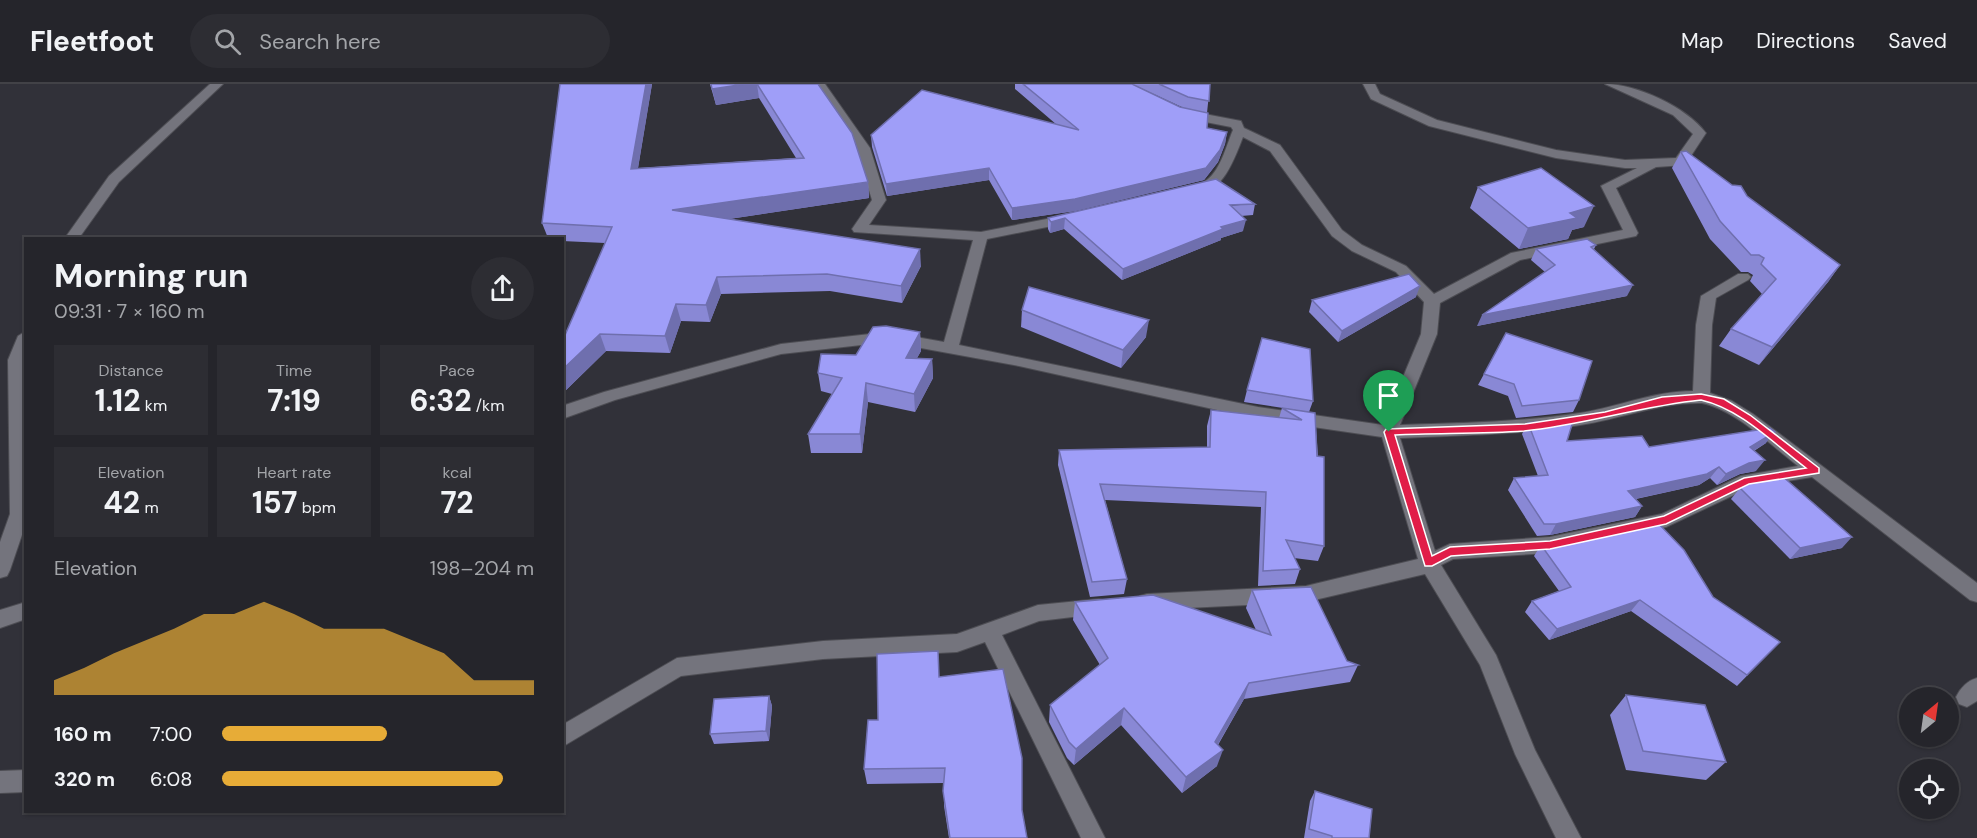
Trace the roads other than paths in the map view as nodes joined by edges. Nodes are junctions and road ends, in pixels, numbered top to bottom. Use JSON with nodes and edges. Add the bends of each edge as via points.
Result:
{"nodes":[{"id":1,"x":216,"y":84,"type":"edge"},
{"id":2,"x":819,"y":84,"type":"edge"},
{"id":3,"x":1369,"y":84,"type":"edge"},
{"id":4,"x":1611,"y":84,"type":"edge"},
{"id":5,"x":1173,"y":110,"type":"edge"},
{"id":6,"x":1239,"y":130,"type":"junction"},
{"id":7,"x":1657,"y":163,"type":"junction"},
{"id":8,"x":1176,"y":193,"type":"edge"},
{"id":9,"x":1086,"y":215,"type":"edge"},
{"id":10,"x":981,"y":236,"type":"junction"},
{"id":11,"x":73,"y":237,"type":"edge"},
{"id":12,"x":1743,"y":277,"type":"dead end"},
{"id":13,"x":1432,"y":301,"type":"junction"},
{"id":14,"x":24,"y":341,"type":"edge"},
{"id":15,"x":950,"y":348,"type":"junction"},
{"id":16,"x":1701,"y":397,"type":"junction"},
{"id":17,"x":564,"y":412,"type":"edge"},
{"id":18,"x":1389,"y":432,"type":"junction"},
{"id":19,"x":1815,"y":470,"type":"junction"},
{"id":20,"x":1429,"y":563,"type":"junction"},
{"id":21,"x":0,"y":570,"type":"edge"},
{"id":22,"x":1977,"y":594,"type":"edge"},
{"id":23,"x":24,"y":611,"type":"edge"},
{"id":24,"x":0,"y":619,"type":"edge"},
{"id":25,"x":990,"y":631,"type":"junction"},
{"id":26,"x":564,"y":736,"type":"edge"},
{"id":27,"x":24,"y":781,"type":"edge"},
{"id":28,"x":0,"y":782,"type":"edge"},
{"id":29,"x":1093,"y":838,"type":"edge"},
{"id":30,"x":1569,"y":838,"type":"edge"}],
"edges":[{"from":1,"to":11,"type":"street","via":[[114,179]]},
{"from":2,"to":10,"type":"street","via":[[863,148],[879,200],[859,228]]},
{"from":3,"to":7,"type":"street","via":[[1375,96],[1433,123],[1556,154],[1625,164]]},
{"from":4,"to":7,"type":"street","via":[[1677,112],[1700,133],[1680,162]]},
{"from":5,"to":6,"type":"street","via":[[1236,124]]},
{"from":6,"to":8,"type":"street","via":[[1226,164],[1210,185]]},
{"from":6,"to":13,"type":"street","via":[[1275,148],[1337,233],[1357,248],[1401,269]]},
{"from":7,"to":13,"type":"street","via":[[1608,186],[1631,233],[1516,256]]},
{"from":9,"to":10,"type":"street"},
{"from":10,"to":15,"type":"street"},
{"from":12,"to":16,"type":"street","via":[[1709,296]]},
{"from":13,"to":18,"type":"street","via":[[1429,334]]},
{"from":14,"to":21,"type":"street","via":[[16,360],[19,514]]},
{"from":15,"to":17,"type":"street","via":[[888,337],[781,349]]},
{"from":15,"to":18,"type":"street","via":[[1258,413]]},
{"from":16,"to":18,"type":"street","via":[[1662,400],[1605,415],[1525,427]]},
{"from":16,"to":19,"type":"street","via":[[1721,401]]},
{"from":18,"to":20,"type":"street"},
{"from":19,"to":20,"type":"street","via":[[1747,481],[1666,520],[1550,545],[1450,552]]},
{"from":19,"to":22,"type":"street"},
{"from":20,"to":25,"type":"street","via":[[1306,594],[1038,614]]},
{"from":20,"to":30,"type":"street","via":[[1489,660],[1526,754]]},
{"from":23,"to":24,"type":"street"},
{"from":25,"to":26,"type":"street","via":[[957,643],[823,650],[677,667]]},
{"from":25,"to":29,"type":"street"},
{"from":27,"to":28,"type":"street"}]}
